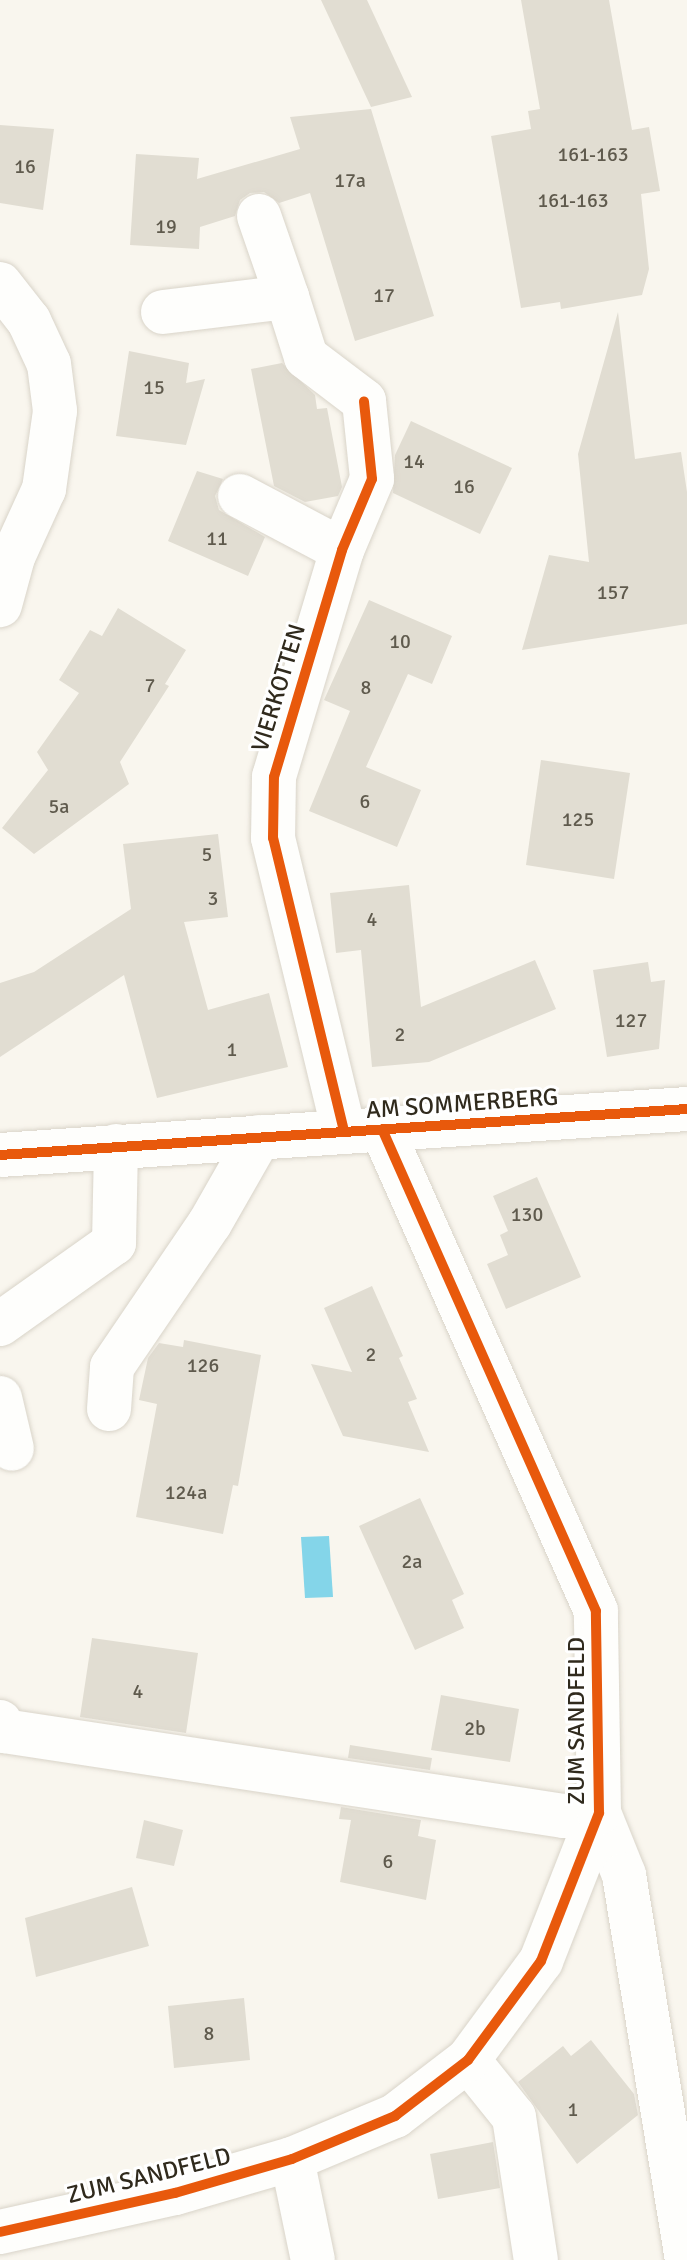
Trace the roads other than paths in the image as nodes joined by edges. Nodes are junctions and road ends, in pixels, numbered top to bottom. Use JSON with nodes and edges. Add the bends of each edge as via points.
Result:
{"nodes":[{"id":1,"x":259,"y":216,"type":"dead end"},
{"id":2,"x":0,"y":284,"type":"edge"},
{"id":3,"x":287,"y":297,"type":"junction"},
{"id":4,"x":163,"y":312,"type":"dead end"},
{"id":5,"x":240,"y":496,"type":"dead end"},
{"id":6,"x":342,"y":550,"type":"junction"},
{"id":7,"x":0,"y":605,"type":"edge"},
{"id":8,"x":687,"y":1109,"type":"edge"},
{"id":9,"x":363,"y":1130,"type":"junction"},
{"id":10,"x":259,"y":1137,"type":"junction"},
{"id":11,"x":116,"y":1146,"type":"junction"},
{"id":12,"x":0,"y":1155,"type":"edge"},
{"id":13,"x":0,"y":1324,"type":"edge"},
{"id":14,"x":0,"y":1398,"type":"edge"},
{"id":15,"x":109,"y":1409,"type":"dead end"},
{"id":16,"x":12,"y":1449,"type":"dead end"},
{"id":17,"x":0,"y":1722,"type":"edge"},
{"id":18,"x":599,"y":1813,"type":"junction"},
{"id":19,"x":468,"y":2060,"type":"junction"},
{"id":20,"x":292,"y":2159,"type":"junction"},
{"id":21,"x":0,"y":2232,"type":"edge"},
{"id":22,"x":313,"y":2260,"type":"edge"},
{"id":23,"x":536,"y":2260,"type":"edge"},
{"id":24,"x":687,"y":2260,"type":"edge"}],
"edges":[{"from":1,"to":3,"type":"street"},
{"from":2,"to":7,"type":"street","via":[[29,321],[49,364],[55,411],[44,489],[13,557]]},
{"from":3,"to":4,"type":"street"},
{"from":3,"to":6,"type":"street","name":"VIERKOTTEN","via":[[306,357],[364,401],[372,479]]},
{"from":5,"to":6,"type":"street"},
{"from":6,"to":9,"type":"street","name":"VIERKOTTEN","via":[[274,777],[273,838]]},
{"from":8,"to":9,"type":"street","name":"AM SOMMERBERG"},
{"from":9,"to":10,"type":"street","name":"AM SOMMERBERG"},
{"from":9,"to":18,"type":"street","name":"ZUM SANDFELD","via":[[596,1611]]},
{"from":10,"to":11,"type":"street","name":"AM SOMMERBERG"},
{"from":10,"to":15,"type":"street","via":[[210,1223],[112,1367]]},
{"from":11,"to":12,"type":"street","name":"AM SOMMERBERG"},
{"from":11,"to":13,"type":"street","via":[[114,1243]]},
{"from":14,"to":16,"type":"street"},
{"from":17,"to":18,"type":"street","name":"ZUM SANDFELD","via":[[4,1731],[564,1816]]},
{"from":18,"to":19,"type":"street","name":"ZUM SANDFELD","via":[[541,1961]]},
{"from":18,"to":24,"type":"street","via":[[624,1875]]},
{"from":19,"to":20,"type":"street","name":"ZUM SANDFELD","via":[[395,2116]]},
{"from":19,"to":23,"type":"street","via":[[514,2117]]},
{"from":20,"to":21,"type":"street","name":"ZUM SANDFELD","via":[[119,2208]]},
{"from":20,"to":22,"type":"street"}]}
